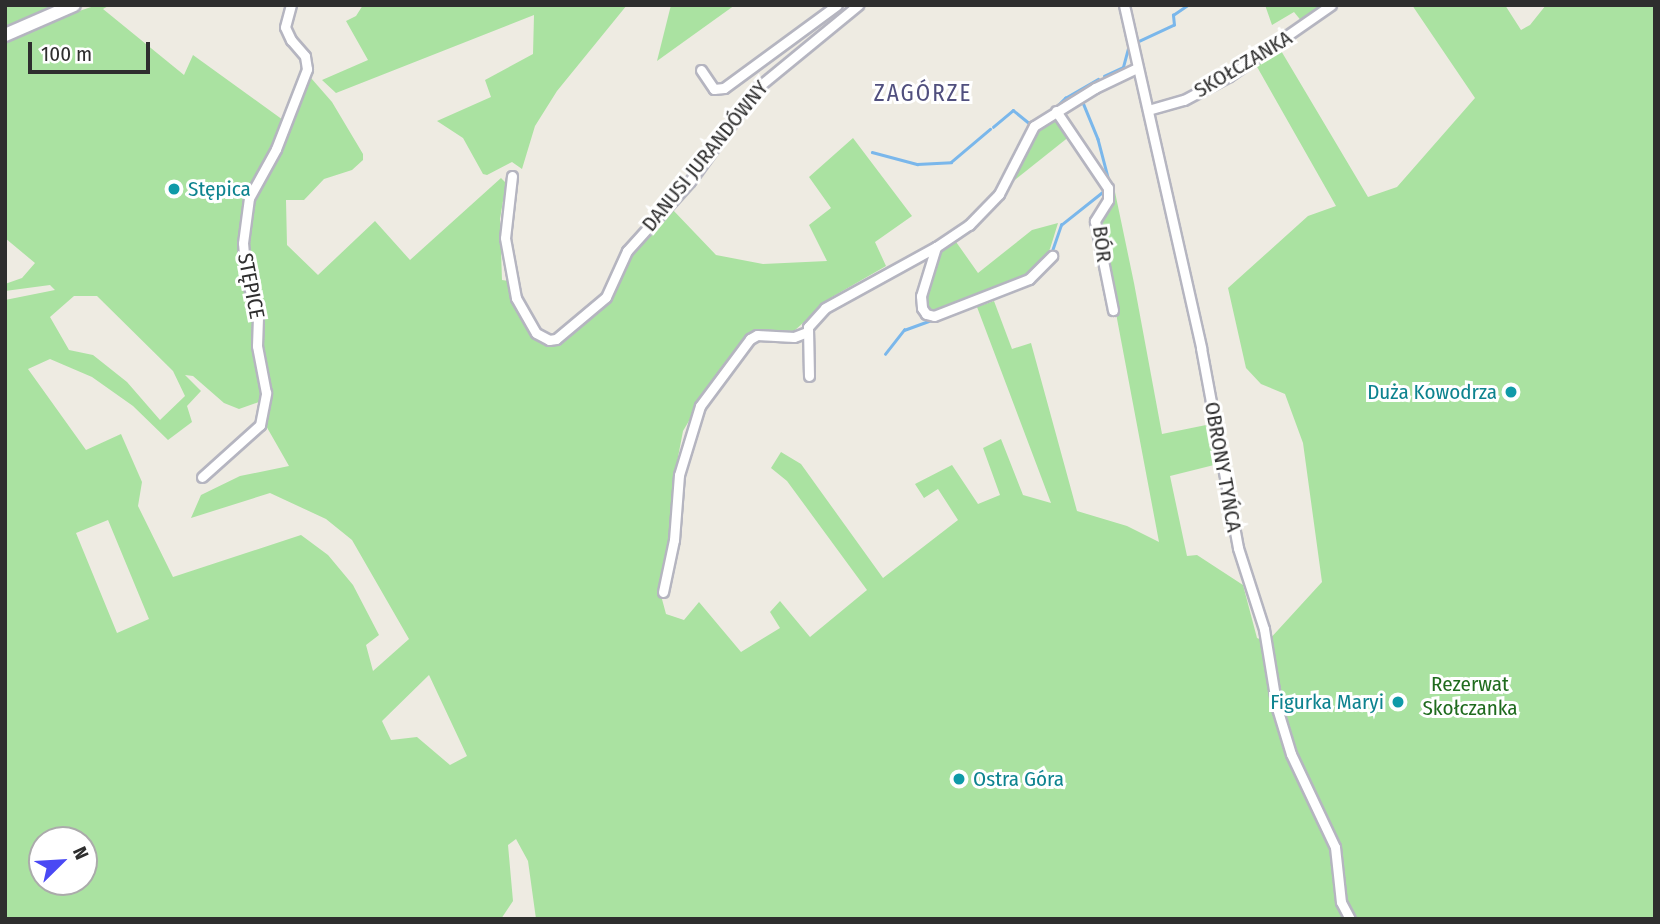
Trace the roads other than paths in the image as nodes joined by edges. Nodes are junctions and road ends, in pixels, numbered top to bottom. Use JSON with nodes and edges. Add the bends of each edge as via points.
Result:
{"nodes":[{"id":1,"x":74,"y":5,"type":"edge"},
{"id":2,"x":291,"y":5,"type":"edge"},
{"id":3,"x":837,"y":5,"type":"edge"},
{"id":4,"x":858,"y":5,"type":"edge"},
{"id":5,"x":1124,"y":5,"type":"edge"},
{"id":6,"x":1331,"y":5,"type":"edge"},
{"id":7,"x":5,"y":35,"type":"edge"},
{"id":8,"x":1137,"y":68,"type":"junction"},
{"id":9,"x":701,"y":69,"type":"dead end"},
{"id":10,"x":1148,"y":110,"type":"junction"},
{"id":11,"x":1056,"y":111,"type":"junction"},
{"id":12,"x":512,"y":176,"type":"dead end"},
{"id":13,"x":936,"y":247,"type":"junction"},
{"id":14,"x":1052,"y":256,"type":"dead end"},
{"id":15,"x":1113,"y":310,"type":"dead end"},
{"id":16,"x":807,"y":332,"type":"junction"},
{"id":17,"x":809,"y":376,"type":"dead end"},
{"id":18,"x":202,"y":477,"type":"dead end"},
{"id":19,"x":663,"y":592,"type":"dead end"},
{"id":20,"x":1350,"y":919,"type":"edge"}],
"edges":[{"from":1,"to":7,"type":"street"},
{"from":2,"to":18,"type":"street","name":"STĘPICE","via":[[285,27],[305,56],[307,69],[276,149],[249,198],[243,243],[246,277],[258,315],[257,346],[266,393],[260,425]]},
{"from":3,"to":9,"type":"street","via":[[724,88],[714,89]]},
{"from":4,"to":12,"type":"street","name":"DANUSI JURANDÓWNY","via":[[757,88],[690,181],[626,251],[606,297],[556,339],[536,332],[516,298],[505,239]]},
{"from":5,"to":8,"type":"street","name":"OBRONY TYŃCA"},
{"from":6,"to":10,"type":"street","name":"SKOŁCZANKA","via":[[1229,76],[1184,100]]},
{"from":8,"to":10,"type":"street","name":"OBRONY TYŃCA"},
{"from":8,"to":11,"type":"street"},
{"from":10,"to":20,"type":"street","name":"OBRONY TYŃCA","via":[[1201,348],[1238,548],[1264,629],[1277,708],[1293,762],[1335,847],[1341,902]]},
{"from":11,"to":13,"type":"street","via":[[1034,126],[986,210]]},
{"from":11,"to":15,"type":"street","name":"BÓR","via":[[1108,188],[1108,200],[1095,221]]},
{"from":13,"to":14,"type":"street","via":[[920,296],[926,314],[934,316],[1029,279]]},
{"from":13,"to":16,"type":"street","via":[[836,299],[815,316]]},
{"from":16,"to":17,"type":"street"},
{"from":16,"to":19,"type":"street","via":[[750,339],[700,406],[678,475],[674,540]]}]}
